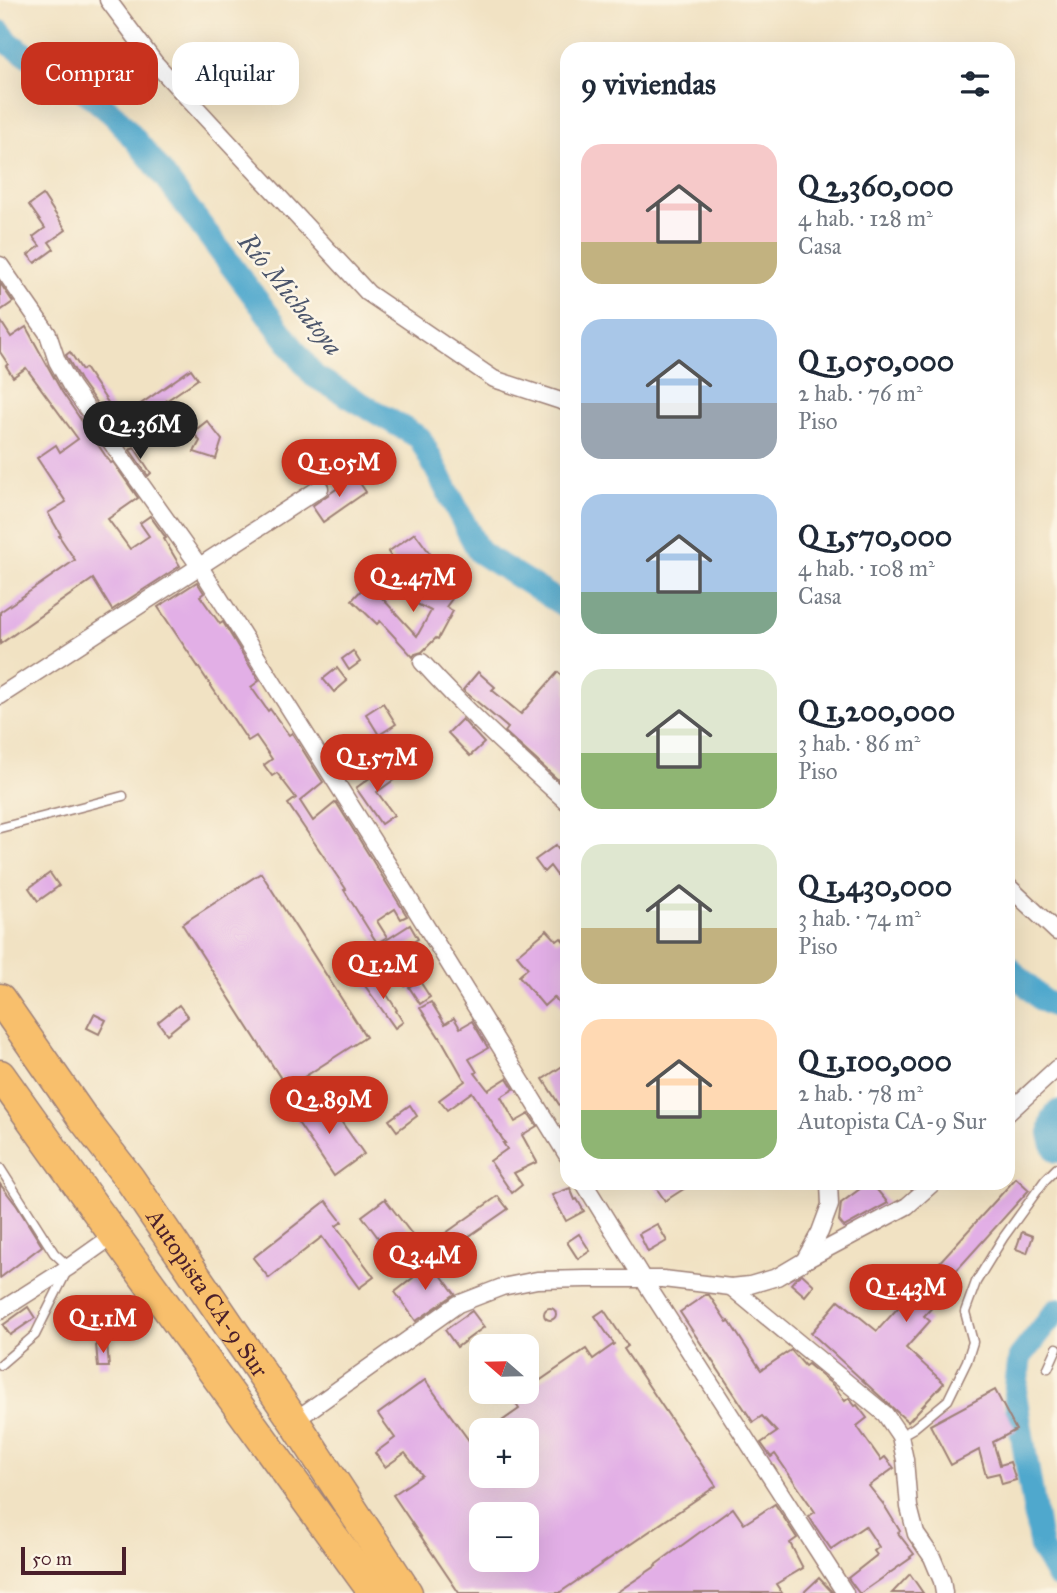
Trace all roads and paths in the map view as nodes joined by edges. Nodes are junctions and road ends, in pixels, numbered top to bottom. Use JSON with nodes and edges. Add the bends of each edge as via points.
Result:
{"nodes":[{"id":1,"x":108,"y":0,"type":"edge"},
{"id":2,"x":0,"y":265,"type":"edge"},
{"id":3,"x":560,"y":401,"type":"edge"},
{"id":4,"x":320,"y":488,"type":"dead end"},
{"id":5,"x":200,"y":567,"type":"junction"},
{"id":6,"x":422,"y":662,"type":"dead end"},
{"id":7,"x":0,"y":696,"type":"edge"},
{"id":8,"x":123,"y":796,"type":"dead end"},
{"id":9,"x":560,"y":796,"type":"edge"},
{"id":10,"x":0,"y":828,"type":"edge"},
{"id":11,"x":1015,"y":893,"type":"edge"},
{"id":12,"x":1057,"y":932,"type":"edge"},
{"id":13,"x":0,"y":999,"type":"edge"},
{"id":14,"x":1057,"y":1068,"type":"edge"},
{"id":15,"x":0,"y":1075,"type":"edge"},
{"id":16,"x":1015,"y":1107,"type":"edge"},
{"id":17,"x":560,"y":1144,"type":"edge"},
{"id":18,"x":0,"y":1168,"type":"edge"},
{"id":19,"x":1057,"y":1168,"type":"edge"},
{"id":20,"x":130,"y":1178,"type":"junction"},
{"id":21,"x":588,"y":1190,"type":"edge"},
{"id":22,"x":829,"y":1190,"type":"edge"},
{"id":23,"x":925,"y":1190,"type":"edge"},
{"id":24,"x":94,"y":1208,"type":"junction"},
{"id":25,"x":114,"y":1235,"type":"junction"},
{"id":26,"x":804,"y":1261,"type":"junction"},
{"id":27,"x":69,"y":1267,"type":"junction"},
{"id":28,"x":643,"y":1279,"type":"junction"},
{"id":29,"x":731,"y":1287,"type":"junction"},
{"id":30,"x":0,"y":1311,"type":"edge"},
{"id":31,"x":1057,"y":1349,"type":"edge"},
{"id":32,"x":0,"y":1365,"type":"edge"},
{"id":33,"x":1048,"y":1368,"type":"dead end"},
{"id":34,"x":247,"y":1419,"type":"junction"},
{"id":35,"x":294,"y":1421,"type":"junction"},
{"id":36,"x":900,"y":1436,"type":"junction"},
{"id":37,"x":374,"y":1593,"type":"edge"},
{"id":38,"x":407,"y":1593,"type":"edge"},
{"id":39,"x":845,"y":1593,"type":"edge"},
{"id":40,"x":944,"y":1593,"type":"edge"}],
"edges":[{"from":1,"to":3,"type":"street","via":[[155,62],[368,293],[494,379]]},
{"from":2,"to":5,"type":"street","via":[[48,334],[71,386]]},
{"from":4,"to":5,"type":"street"},
{"from":5,"to":7,"type":"street"},
{"from":5,"to":17,"type":"street"},
{"from":6,"to":9,"type":"street"},
{"from":8,"to":10,"type":"lane"},
{"from":11,"to":12,"type":"street"},
{"from":13,"to":20,"type":"highway","name":"Autopista CA-9 Sur"},
{"from":14,"to":16,"type":"street"},
{"from":15,"to":24,"type":"highway","name":"Autopista CA-9 Sur"},
{"from":18,"to":27,"type":"lane","via":[[54,1253]]},
{"from":19,"to":36,"type":"lane","via":[[976,1282],[965,1312],[972,1342],[948,1400]]},
{"from":20,"to":24,"type":"highway","via":[[130,1207],[123,1217],[112,1221]]},
{"from":20,"to":35,"type":"highway","name":"Autopista CA-9 Sur"},
{"from":21,"to":28,"type":"street"},
{"from":22,"to":26,"type":"street","via":[[830,1205]]},
{"from":23,"to":26,"type":"street","via":[[907,1206]]},
{"from":24,"to":25,"type":"highway","name":"Autopista CA-9 Sur"},
{"from":25,"to":27,"type":"street"},
{"from":25,"to":34,"type":"highway","name":"Autopista CA-9 Sur"},
{"from":26,"to":29,"type":"street","via":[[777,1277]]},
{"from":27,"to":30,"type":"street"},
{"from":27,"to":32,"type":"lane","via":[[35,1335]]},
{"from":28,"to":29,"type":"street"},
{"from":28,"to":35,"type":"street","via":[[537,1280],[458,1304]]},
{"from":28,"to":39,"type":"street"},
{"from":29,"to":36,"type":"street","via":[[885,1414]]},
{"from":31,"to":33,"type":"lane"},
{"from":34,"to":35,"type":"highway","via":[[269,1431]]},
{"from":34,"to":37,"type":"highway","name":"Autopista CA-9 Sur"},
{"from":35,"to":38,"type":"highway","name":"Autopista CA-9 Sur"},
{"from":36,"to":40,"type":"street","via":[[908,1507]]}]}
